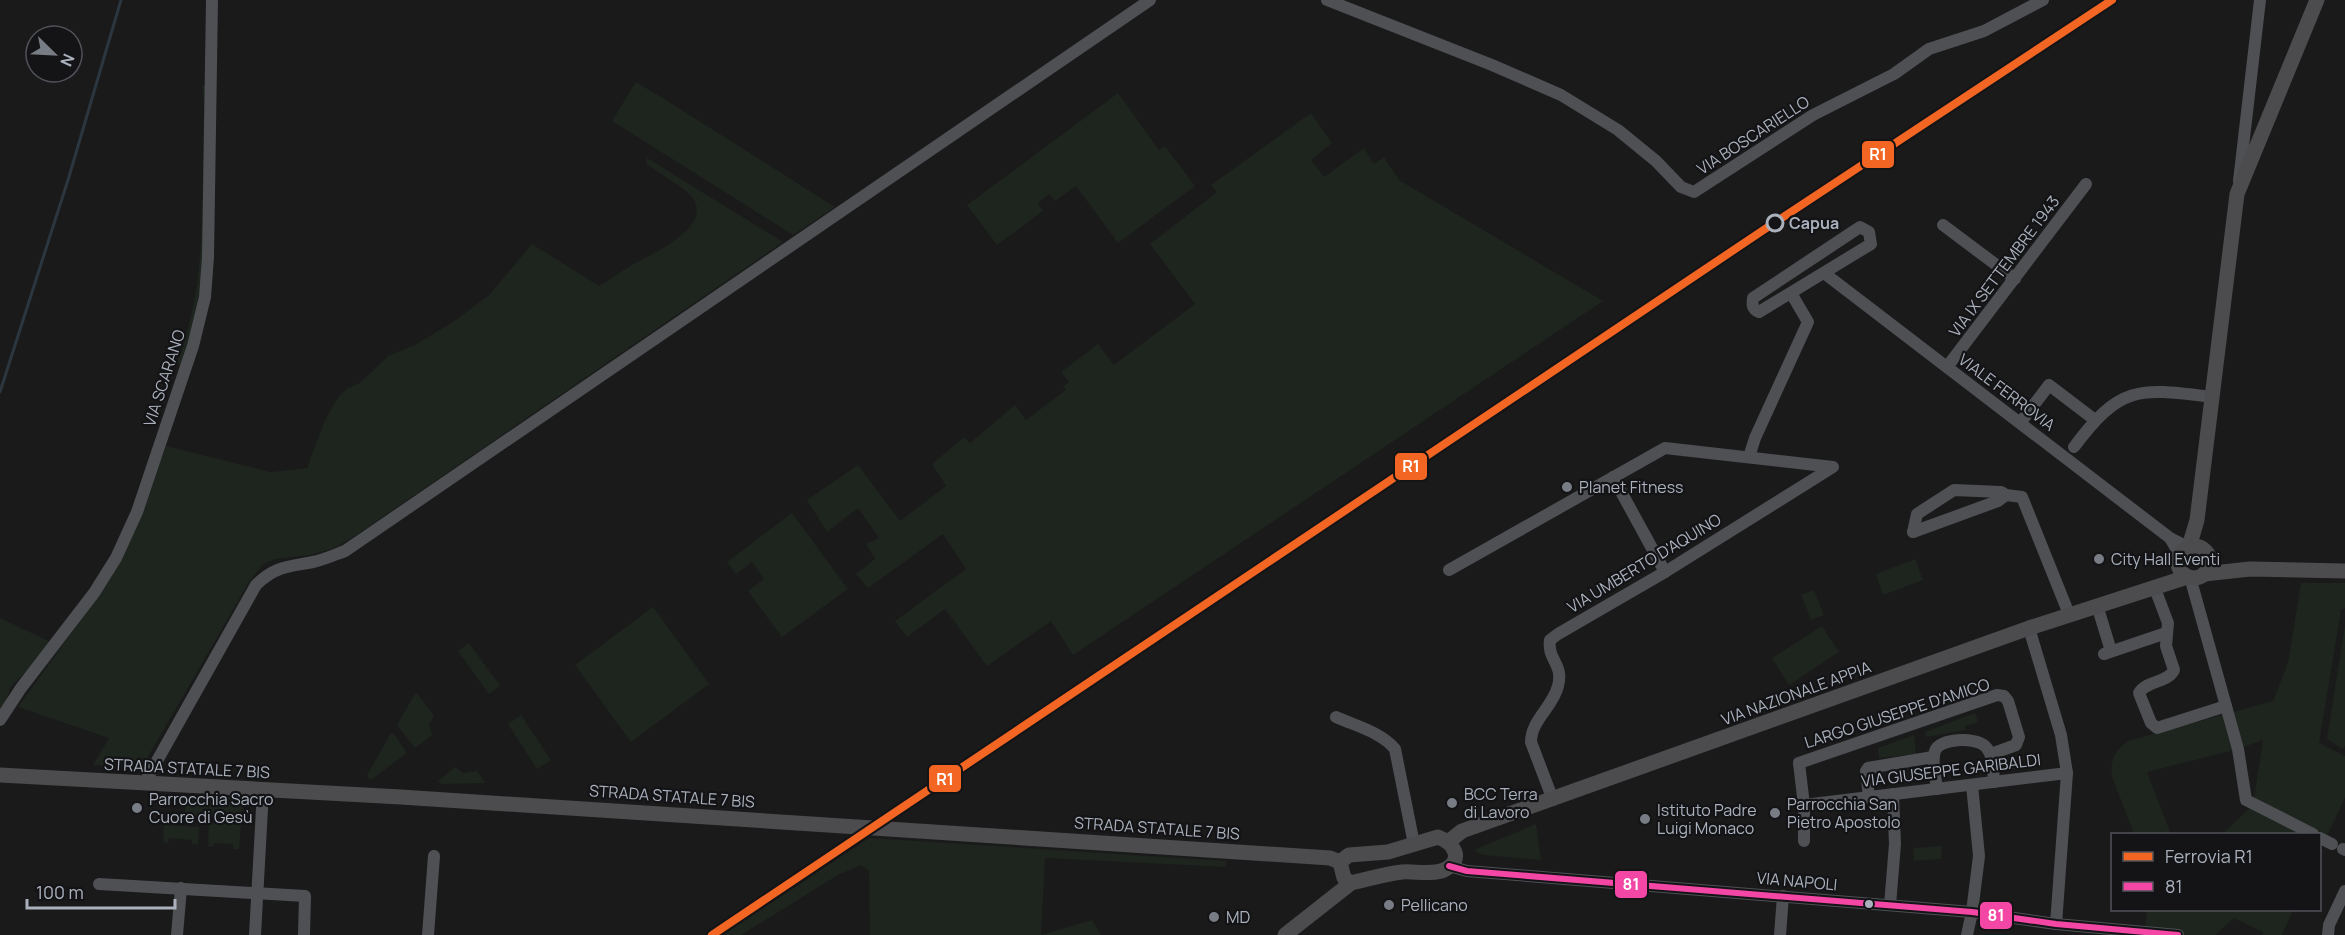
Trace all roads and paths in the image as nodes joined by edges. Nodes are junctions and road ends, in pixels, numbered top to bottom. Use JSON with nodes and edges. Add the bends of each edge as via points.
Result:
{"nodes":[{"id":1,"x":212,"y":0,"type":"edge"},
{"id":2,"x":1150,"y":0,"type":"edge"},
{"id":3,"x":1327,"y":0,"type":"edge"},
{"id":4,"x":2043,"y":0,"type":"edge"},
{"id":5,"x":2260,"y":0,"type":"edge"},
{"id":6,"x":2317,"y":0,"type":"edge"},
{"id":7,"x":2086,"y":184,"type":"dead end"},
{"id":8,"x":2237,"y":194,"type":"junction"},
{"id":9,"x":1943,"y":225,"type":"dead end"},
{"id":10,"x":1824,"y":252,"type":"junction"},
{"id":11,"x":1829,"y":270,"type":"junction"},
{"id":12,"x":1795,"y":271,"type":"junction"},
{"id":13,"x":2014,"y":279,"type":"junction"},
{"id":14,"x":1803,"y":286,"type":"junction"},
{"id":15,"x":1791,"y":293,"type":"junction"},
{"id":16,"x":1947,"y":368,"type":"junction"},
{"id":17,"x":2212,"y":397,"type":"junction"},
{"id":18,"x":2094,"y":420,"type":"junction"},
{"id":19,"x":2020,"y":423,"type":"junction"},
{"id":20,"x":2074,"y":447,"type":"dead end"},
{"id":21,"x":1749,"y":457,"type":"junction"},
{"id":22,"x":1613,"y":477,"type":"junction"},
{"id":23,"x":2006,"y":495,"type":"junction"},
{"id":24,"x":2191,"y":552,"type":"junction"},
{"id":25,"x":2250,"y":569,"type":"junction"},
{"id":26,"x":1449,"y":570,"type":"dead end"},
{"id":27,"x":2345,"y":571,"type":"edge"},
{"id":28,"x":1665,"y":572,"type":"junction"},
{"id":29,"x":2194,"y":576,"type":"junction"},
{"id":30,"x":2156,"y":585,"type":"junction"},
{"id":31,"x":2097,"y":605,"type":"junction"},
{"id":32,"x":2069,"y":614,"type":"junction"},
{"id":33,"x":2029,"y":628,"type":"junction"},
{"id":34,"x":2166,"y":633,"type":"junction"},
{"id":35,"x":2227,"y":709,"type":"junction"},
{"id":36,"x":1336,"y":717,"type":"dead end"},
{"id":37,"x":0,"y":720,"type":"edge"},
{"id":38,"x":1990,"y":754,"type":"junction"},
{"id":39,"x":1933,"y":758,"type":"junction"},
{"id":40,"x":2067,"y":773,"type":"junction"},
{"id":41,"x":0,"y":775,"type":"edge"},
{"id":42,"x":1994,"y":782,"type":"junction"},
{"id":43,"x":144,"y":784,"type":"junction"},
{"id":44,"x":1972,"y":784,"type":"junction"},
{"id":45,"x":1937,"y":789,"type":"junction"},
{"id":46,"x":263,"y":790,"type":"junction"},
{"id":47,"x":1893,"y":794,"type":"junction"},
{"id":48,"x":1869,"y":797,"type":"junction"},
{"id":49,"x":1553,"y":801,"type":"junction"},
{"id":50,"x":1804,"y":805,"type":"junction"},
{"id":51,"x":2309,"y":833,"type":"edge"},
{"id":52,"x":1804,"y":841,"type":"dead end"},
{"id":53,"x":1448,"y":842,"type":"junction"},
{"id":54,"x":1414,"y":844,"type":"junction"},
{"id":55,"x":434,"y":856,"type":"dead end"},
{"id":56,"x":1340,"y":862,"type":"junction"},
{"id":57,"x":1449,"y":866,"type":"junction"},
{"id":58,"x":1351,"y":883,"type":"junction"},
{"id":59,"x":99,"y":884,"type":"dead end"},
{"id":60,"x":181,"y":888,"type":"junction"},
{"id":61,"x":2345,"y":891,"type":"edge"},
{"id":62,"x":257,"y":892,"type":"junction"},
{"id":63,"x":1784,"y":896,"type":"junction"},
{"id":64,"x":1890,"y":905,"type":"junction"},
{"id":65,"x":1972,"y":912,"type":"junction"},
{"id":66,"x":2056,"y":924,"type":"junction"},
{"id":67,"x":2329,"y":930,"type":"edge"},
{"id":68,"x":1289,"y":934,"type":"edge"},
{"id":69,"x":177,"y":935,"type":"edge"},
{"id":70,"x":255,"y":935,"type":"edge"},
{"id":71,"x":304,"y":935,"type":"edge"},
{"id":72,"x":428,"y":935,"type":"edge"},
{"id":73,"x":1780,"y":935,"type":"edge"},
{"id":74,"x":1967,"y":935,"type":"edge"},
{"id":75,"x":2178,"y":935,"type":"edge"},
{"id":76,"x":2318,"y":935,"type":"edge"}],
"edges":[{"from":1,"to":37,"type":"street","name":"VIA SCARANO","via":[[208,257],[193,346],[137,512],[116,558]]},
{"from":2,"to":43,"type":"street","via":[[345,551],[266,575],[256,585]]},
{"from":3,"to":4,"type":"street","name":"VIA BOSCARIELLO","via":[[1561,95],[1618,130],[1681,187],[1694,192],[1813,115],[1894,74],[1929,49],[1984,31]]},
{"from":5,"to":8,"type":"street"},
{"from":6,"to":8,"type":"main road"},
{"from":7,"to":13,"type":"street","name":"VIA IX SETTEMBRE 1943"},
{"from":8,"to":17,"type":"main road"},
{"from":9,"to":13,"type":"street"},
{"from":10,"to":11,"type":"street","name":"VIALE FERROVIA","via":[[1835,256]]},
{"from":10,"to":11,"type":"street","via":[[1860,227],[1869,232],[1871,244]]},
{"from":10,"to":12,"type":"street"},
{"from":11,"to":14,"type":"street"},
{"from":11,"to":16,"type":"street","name":"VIALE FERROVIA"},
{"from":12,"to":14,"type":"street","via":[[1792,285]]},
{"from":12,"to":15,"type":"street","via":[[1753,298],[1752,305],[1759,312]]},
{"from":13,"to":16,"type":"street","name":"VIA IX SETTEMBRE 1943"},
{"from":14,"to":15,"type":"street"},
{"from":15,"to":21,"type":"street","via":[[1808,322]]},
{"from":16,"to":19,"type":"street","name":"VIALE FERROVIA"},
{"from":17,"to":18,"type":"street","via":[[2148,391],[2109,406]]},
{"from":17,"to":24,"type":"main road"},
{"from":18,"to":19,"type":"street","via":[[2049,385]]},
{"from":18,"to":20,"type":"street"},
{"from":19,"to":24,"type":"street","name":"VIALE FERROVIA"},
{"from":21,"to":22,"type":"street","via":[[1665,448]]},
{"from":21,"to":28,"type":"street","name":"VIA UMBERTO D'AQUINO","via":[[1833,467]]},
{"from":22,"to":26,"type":"street"},
{"from":22,"to":28,"type":"street"},
{"from":23,"to":23,"type":"street","via":[[1998,501],[1913,532],[1917,514],[1954,490]]},
{"from":23,"to":32,"type":"street","via":[[2022,497]]},
{"from":24,"to":25,"type":"main road","name":"VIA NAZIONALE APPIA"},
{"from":24,"to":29,"type":"main road","via":[[2181,571]]},
{"from":24,"to":29,"type":"main road","via":[[2209,568]]},
{"from":24,"to":30,"type":"main road","name":"VIA NAZIONALE APPIA"},
{"from":25,"to":27,"type":"main road","name":"VIA NAZIONALE APPIA"},
{"from":25,"to":29,"type":"main road","name":"VIA NAZIONALE APPIA"},
{"from":28,"to":49,"type":"street","name":"VIA UMBERTO D'AQUINO","via":[[1550,640],[1549,649],[1560,672],[1558,688],[1531,732],[1531,742]]},
{"from":29,"to":30,"type":"main road","name":"VIA NAZIONALE APPIA"},
{"from":29,"to":35,"type":"street"},
{"from":30,"to":31,"type":"main road","name":"VIA NAZIONALE APPIA"},
{"from":30,"to":34,"type":"street","via":[[2168,623]]},
{"from":31,"to":32,"type":"main road","name":"VIA NAZIONALE APPIA"},
{"from":31,"to":34,"type":"street","via":[[2108,653]]},
{"from":32,"to":33,"type":"main road","name":"VIA NAZIONALE APPIA"},
{"from":33,"to":40,"type":"street","via":[[2061,735]]},
{"from":33,"to":49,"type":"main road","name":"VIA NAZIONALE APPIA"},
{"from":34,"to":35,"type":"street","via":[[2173,674],[2147,684],[2139,693],[2154,727]]},
{"from":35,"to":51,"type":"street","via":[[2246,800]]},
{"from":36,"to":54,"type":"street","via":[[1389,741],[1395,748]]},
{"from":38,"to":39,"type":"street","via":[[1977,741],[1970,740],[1940,743]]},
{"from":38,"to":42,"type":"street"},
{"from":38,"to":50,"type":"street","name":"LARGO GIUSEPPE D'AMICO","via":[[2016,745],[2019,737],[2004,696],[1997,695],[1799,763]]},
{"from":39,"to":45,"type":"street"},
{"from":39,"to":48,"type":"street","via":[[1872,765],[1866,771]]},
{"from":40,"to":42,"type":"street","name":"VIA GIUSEPPE GARIBALDI"},
{"from":40,"to":66,"type":"street"},
{"from":41,"to":43,"type":"main road","name":"STRADA STATALE 7 BIS"},
{"from":42,"to":44,"type":"street","name":"VIA GIUSEPPE GARIBALDI"},
{"from":43,"to":46,"type":"main road","name":"STRADA STATALE 7 BIS"},
{"from":44,"to":45,"type":"street","name":"VIA GIUSEPPE GARIBALDI"},
{"from":44,"to":65,"type":"street","via":[[1979,856]]},
{"from":45,"to":47,"type":"street","name":"VIA GIUSEPPE GARIBALDI"},
{"from":46,"to":56,"type":"main road","name":"STRADA STATALE 7 BIS","via":[[1046,838],[1330,858]]},
{"from":46,"to":62,"type":"street"},
{"from":47,"to":48,"type":"street","name":"VIA GIUSEPPE GARIBALDI"},
{"from":47,"to":64,"type":"street","via":[[1895,844]]},
{"from":48,"to":50,"type":"street","name":"VIA GIUSEPPE GARIBALDI"},
{"from":49,"to":53,"type":"main road","name":"VIA NAZIONALE APPIA","via":[[1462,831]]},
{"from":50,"to":52,"type":"street"},
{"from":53,"to":54,"type":"main road","name":"VIA NAZIONALE APPIA","via":[[1438,837]]},
{"from":53,"to":57,"type":"main road","via":[[1456,856]]},
{"from":54,"to":56,"type":"main road","name":"VIA NAZIONALE APPIA","via":[[1388,852],[1349,855]]},
{"from":55,"to":72,"type":"street"},
{"from":56,"to":58,"type":"main road","via":[[1344,878]]},
{"from":57,"to":58,"type":"main road"},
{"from":57,"to":63,"type":"street","name":"VIA NAPOLI","via":[[1467,871]]},
{"from":58,"to":68,"type":"main road"},
{"from":59,"to":60,"type":"street"},
{"from":60,"to":62,"type":"street"},
{"from":60,"to":69,"type":"street"},
{"from":61,"to":67,"type":"street"},
{"from":62,"to":70,"type":"street"},
{"from":62,"to":71,"type":"street","via":[[305,896]]},
{"from":63,"to":64,"type":"street","name":"VIA NAPOLI"},
{"from":63,"to":73,"type":"street"},
{"from":64,"to":65,"type":"street","name":"VIA NAPOLI"},
{"from":65,"to":66,"type":"street","name":"VIA NAPOLI"},
{"from":65,"to":74,"type":"street"},
{"from":66,"to":75,"type":"street","name":"VIA NAPOLI"},
{"from":67,"to":76,"type":"street"}]}
